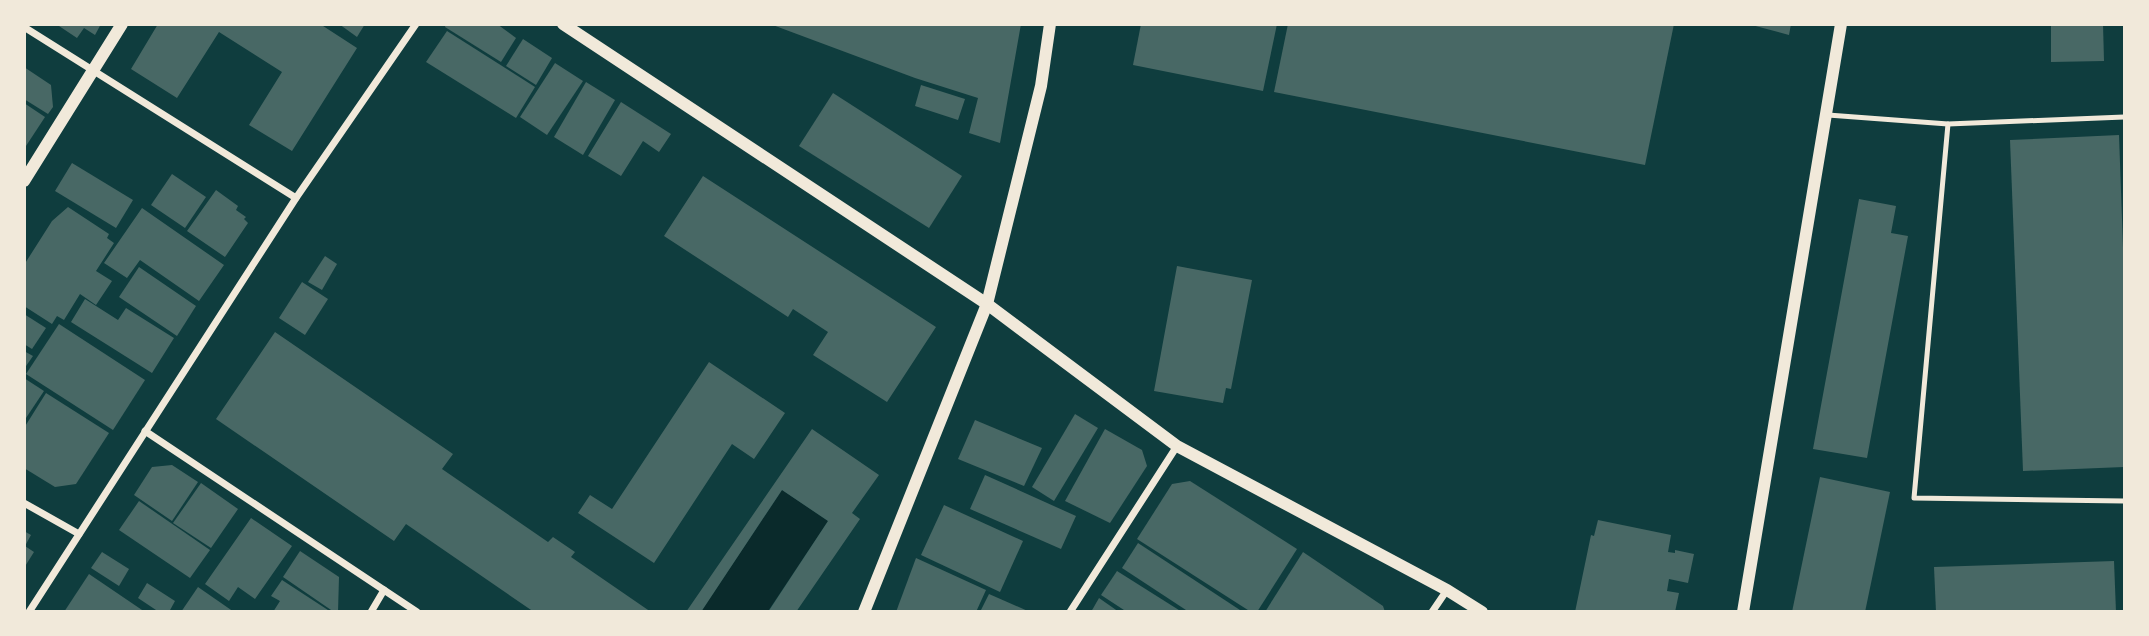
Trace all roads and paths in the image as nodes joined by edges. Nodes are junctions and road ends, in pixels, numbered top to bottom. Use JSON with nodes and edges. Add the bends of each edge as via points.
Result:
{"nodes":[{"id":1,"x":122,"y":24,"type":"edge"},
{"id":2,"x":416,"y":24,"type":"edge"},
{"id":3,"x":563,"y":24,"type":"edge"},
{"id":4,"x":1050,"y":24,"type":"edge"},
{"id":5,"x":1841,"y":24,"type":"edge"},
{"id":6,"x":24,"y":27,"type":"edge"},
{"id":7,"x":93,"y":72,"type":"junction"},
{"id":8,"x":1825,"y":114,"type":"junction"},
{"id":9,"x":2124,"y":117,"type":"edge"},
{"id":10,"x":1948,"y":124,"type":"junction"},
{"id":11,"x":24,"y":181,"type":"edge"},
{"id":12,"x":296,"y":198,"type":"junction"},
{"id":13,"x":987,"y":304,"type":"junction"},
{"id":14,"x":145,"y":431,"type":"junction"},
{"id":15,"x":1177,"y":446,"type":"junction"},
{"id":16,"x":2124,"y":501,"type":"edge"},
{"id":17,"x":24,"y":503,"type":"edge"},
{"id":18,"x":79,"y":534,"type":"junction"},
{"id":19,"x":384,"y":590,"type":"junction"},
{"id":20,"x":1447,"y":590,"type":"junction"},
{"id":21,"x":29,"y":611,"type":"edge"},
{"id":22,"x":371,"y":611,"type":"edge"},
{"id":23,"x":416,"y":611,"type":"edge"},
{"id":24,"x":864,"y":611,"type":"edge"},
{"id":25,"x":1070,"y":611,"type":"edge"},
{"id":26,"x":1432,"y":611,"type":"edge"},
{"id":27,"x":1482,"y":611,"type":"edge"},
{"id":28,"x":1743,"y":611,"type":"edge"}],
"edges":[{"from":1,"to":7,"type":"street"},
{"from":2,"to":12,"type":"street"},
{"from":3,"to":13,"type":"street"},
{"from":4,"to":13,"type":"street","via":[[1041,86]]},
{"from":5,"to":8,"type":"street"},
{"from":6,"to":7,"type":"street"},
{"from":7,"to":11,"type":"street"},
{"from":7,"to":12,"type":"street"},
{"from":8,"to":10,"type":"lane"},
{"from":8,"to":28,"type":"street"},
{"from":9,"to":10,"type":"lane"},
{"from":10,"to":16,"type":"lane","via":[[1914,498]]},
{"from":12,"to":14,"type":"street"},
{"from":13,"to":15,"type":"street"},
{"from":13,"to":24,"type":"street"},
{"from":14,"to":18,"type":"street"},
{"from":14,"to":19,"type":"street"},
{"from":15,"to":20,"type":"street"},
{"from":15,"to":25,"type":"street"},
{"from":17,"to":18,"type":"street"},
{"from":18,"to":21,"type":"street"},
{"from":19,"to":22,"type":"street"},
{"from":19,"to":23,"type":"street"},
{"from":20,"to":26,"type":"street"},
{"from":20,"to":27,"type":"street"}]}
